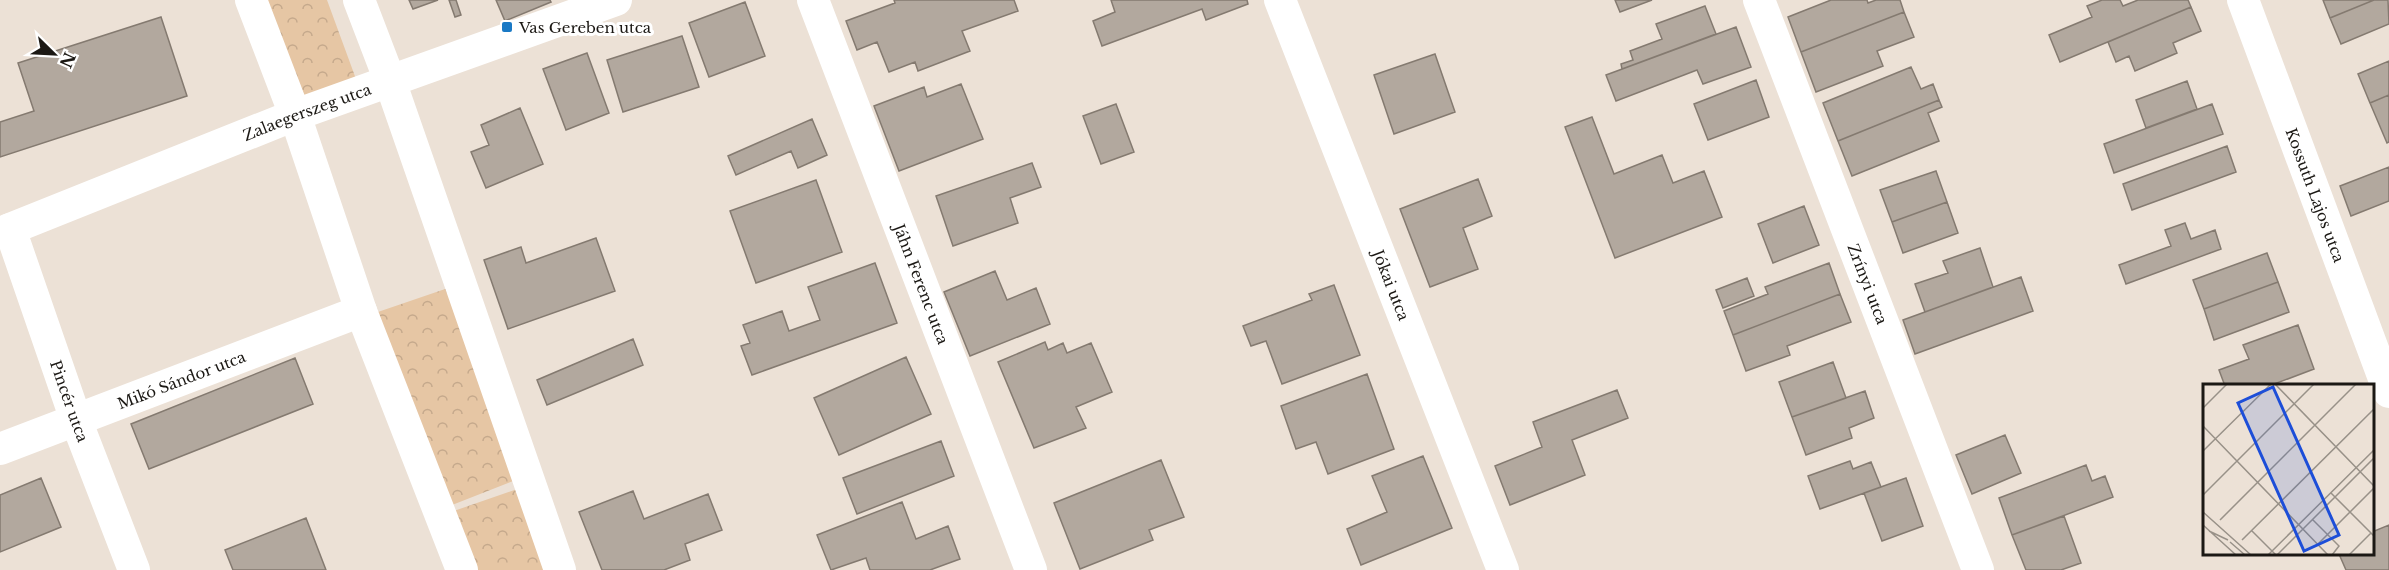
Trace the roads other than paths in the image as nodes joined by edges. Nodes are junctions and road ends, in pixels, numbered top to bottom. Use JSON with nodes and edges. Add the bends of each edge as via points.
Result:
{"nodes":[{"id":1,"x":251,"y":0,"type":"edge"},
{"id":2,"x":359,"y":0,"type":"edge"},
{"id":3,"x":616,"y":0,"type":"edge"},
{"id":4,"x":813,"y":0,"type":"edge"},
{"id":5,"x":1280,"y":0,"type":"edge"},
{"id":6,"x":1759,"y":0,"type":"edge"},
{"id":7,"x":2243,"y":0,"type":"edge"},
{"id":8,"x":390,"y":81,"type":"junction"},
{"id":9,"x":295,"y":115,"type":"junction"},
{"id":10,"x":5,"y":231,"type":"edge"},
{"id":11,"x":361,"y":311,"type":"junction"},
{"id":12,"x":2389,"y":392,"type":"edge"},
{"id":13,"x":76,"y":420,"type":"junction"},
{"id":14,"x":0,"y":449,"type":"edge"},
{"id":15,"x":134,"y":570,"type":"edge"},
{"id":16,"x":462,"y":570,"type":"edge"},
{"id":17,"x":560,"y":570,"type":"edge"},
{"id":18,"x":1031,"y":570,"type":"edge"},
{"id":19,"x":1503,"y":570,"type":"edge"},
{"id":20,"x":1978,"y":570,"type":"edge"}],
"edges":[{"from":1,"to":9,"type":"street"},
{"from":2,"to":8,"type":"street"},
{"from":3,"to":8,"type":"street","name":"Zalaegerszeg utca"},
{"from":4,"to":18,"type":"street","name":"Jáhn Ferenc utca"},
{"from":5,"to":19,"type":"street","name":"Jókai utca"},
{"from":6,"to":20,"type":"street","name":"Zrínyi utca"},
{"from":7,"to":12,"type":"street","name":"Kossuth Lajos utca"},
{"from":8,"to":9,"type":"street","name":"Zalaegerszeg utca"},
{"from":8,"to":17,"type":"street"},
{"from":9,"to":10,"type":"street","name":"Zalaegerszeg utca"},
{"from":9,"to":11,"type":"street"},
{"from":10,"to":13,"type":"street","name":"Pincér utca"},
{"from":11,"to":13,"type":"street","name":"Mikó Sándor utca"},
{"from":11,"to":16,"type":"street"},
{"from":13,"to":14,"type":"street","name":"Mikó Sándor utca"},
{"from":13,"to":15,"type":"street","name":"Pincér utca"}]}
